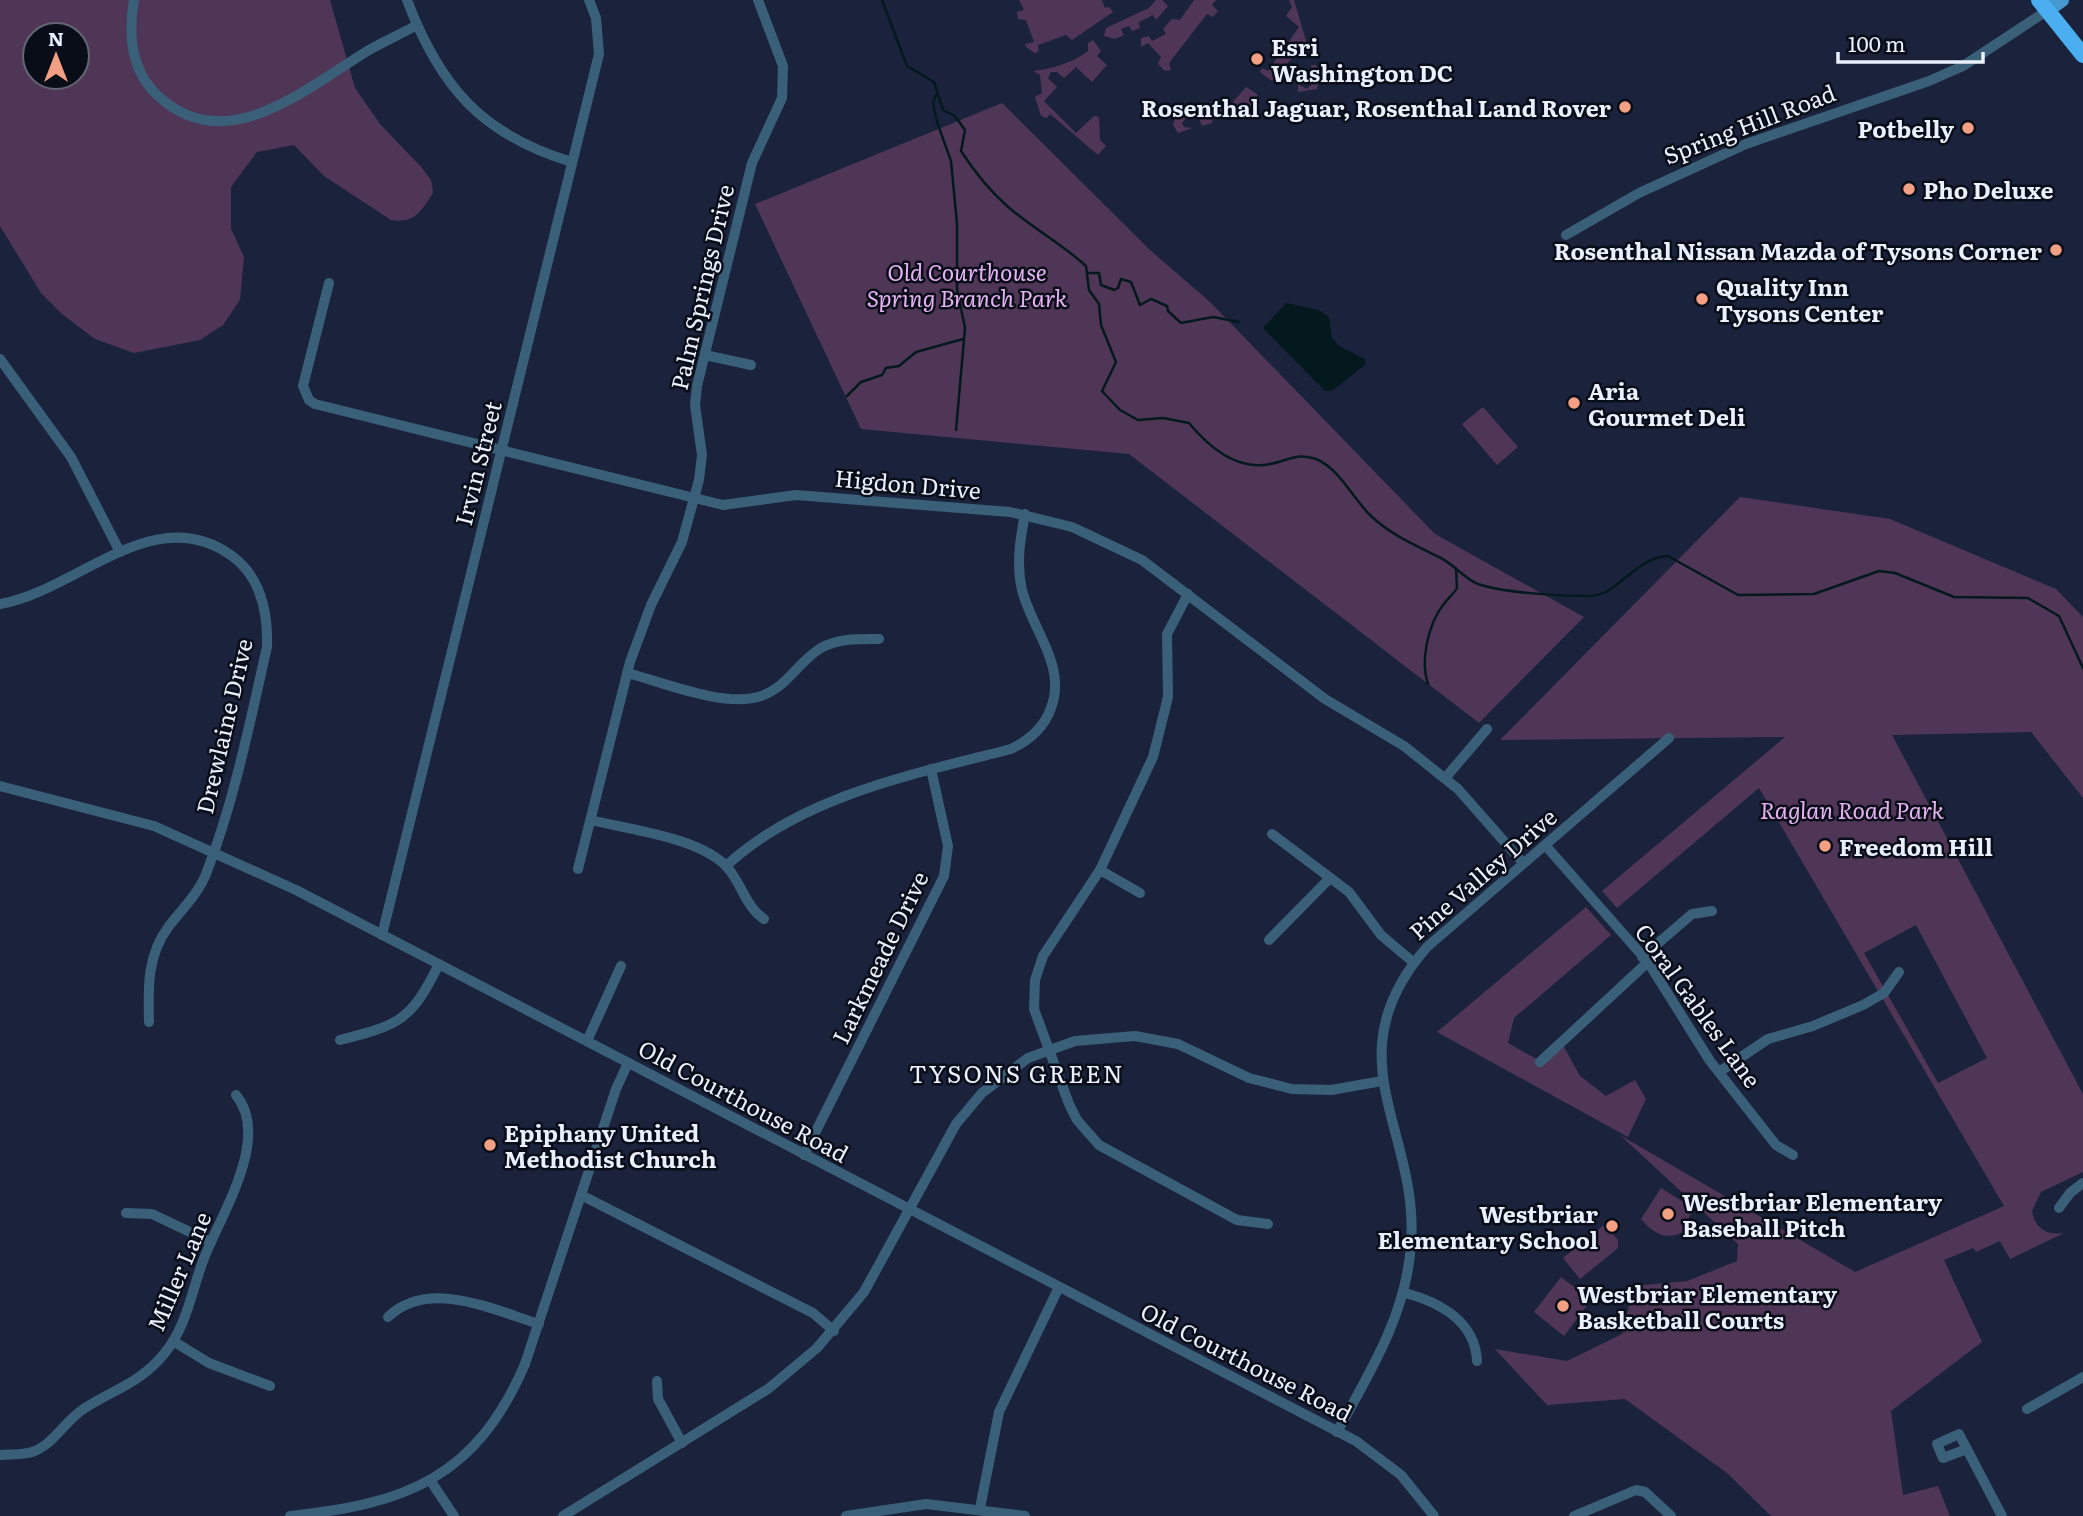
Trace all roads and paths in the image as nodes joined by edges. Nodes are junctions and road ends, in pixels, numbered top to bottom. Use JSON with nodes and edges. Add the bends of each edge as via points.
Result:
{"nodes":[{"id":1,"x":134,"y":0,"type":"edge"},
{"id":2,"x":407,"y":0,"type":"edge"},
{"id":3,"x":589,"y":0,"type":"edge"},
{"id":4,"x":758,"y":0,"type":"edge"},
{"id":5,"x":2062,"y":0,"type":"edge"},
{"id":6,"x":2043,"y":5,"type":"edge"},
{"id":7,"x":416,"y":25,"type":"junction"},
{"id":8,"x":2083,"y":55,"type":"edge"},
{"id":9,"x":572,"y":162,"type":"junction"},
{"id":10,"x":1566,"y":235,"type":"dead end"},
{"id":11,"x":328,"y":283,"type":"dead end"},
{"id":12,"x":705,"y":355,"type":"junction"},
{"id":13,"x":0,"y":359,"type":"edge"},
{"id":14,"x":751,"y":365,"type":"dead end"},
{"id":15,"x":501,"y":451,"type":"junction"},
{"id":16,"x":694,"y":498,"type":"junction"},
{"id":17,"x":1025,"y":514,"type":"junction"},
{"id":18,"x":120,"y":552,"type":"junction"},
{"id":19,"x":1188,"y":594,"type":"junction"},
{"id":20,"x":0,"y":604,"type":"edge"},
{"id":21,"x":879,"y":639,"type":"dead end"},
{"id":22,"x":627,"y":673,"type":"junction"},
{"id":23,"x":1487,"y":730,"type":"dead end"},
{"id":24,"x":1669,"y":738,"type":"dead end"},
{"id":25,"x":931,"y":769,"type":"junction"},
{"id":26,"x":1446,"y":777,"type":"junction"},
{"id":27,"x":0,"y":786,"type":"edge"},
{"id":28,"x":591,"y":820,"type":"junction"},
{"id":29,"x":1272,"y":834,"type":"dead end"},
{"id":30,"x":1545,"y":845,"type":"junction"},
{"id":31,"x":213,"y":852,"type":"junction"},
{"id":32,"x":1523,"y":863,"type":"junction"},
{"id":33,"x":726,"y":866,"type":"junction"},
{"id":34,"x":578,"y":869,"type":"dead end"},
{"id":35,"x":1100,"y":870,"type":"junction"},
{"id":36,"x":1330,"y":878,"type":"junction"},
{"id":37,"x":1140,"y":893,"type":"dead end"},
{"id":38,"x":1712,"y":911,"type":"dead end"},
{"id":39,"x":764,"y":919,"type":"dead end"},
{"id":40,"x":382,"y":935,"type":"junction"},
{"id":41,"x":1269,"y":940,"type":"dead end"},
{"id":42,"x":1645,"y":960,"type":"junction"},
{"id":43,"x":1413,"y":962,"type":"junction"},
{"id":44,"x":439,"y":964,"type":"junction"},
{"id":45,"x":621,"y":966,"type":"dead end"},
{"id":46,"x":1899,"y":972,"type":"dead end"},
{"id":47,"x":149,"y":1022,"type":"dead end"},
{"id":48,"x":340,"y":1040,"type":"dead end"},
{"id":49,"x":587,"y":1041,"type":"junction"},
{"id":50,"x":1048,"y":1051,"type":"junction"},
{"id":51,"x":1540,"y":1062,"type":"dead end"},
{"id":52,"x":628,"y":1063,"type":"junction"},
{"id":53,"x":1719,"y":1072,"type":"junction"},
{"id":54,"x":1382,"y":1081,"type":"junction"},
{"id":55,"x":236,"y":1095,"type":"dead end"},
{"id":56,"x":804,"y":1155,"type":"junction"},
{"id":57,"x":1793,"y":1156,"type":"dead end"},
{"id":58,"x":2083,"y":1183,"type":"edge"},
{"id":59,"x":581,"y":1195,"type":"junction"},
{"id":60,"x":2059,"y":1208,"type":"dead end"},
{"id":61,"x":911,"y":1210,"type":"junction"},
{"id":62,"x":126,"y":1213,"type":"dead end"},
{"id":63,"x":1268,"y":1224,"type":"dead end"},
{"id":64,"x":211,"y":1241,"type":"junction"},
{"id":65,"x":1059,"y":1287,"type":"junction"},
{"id":66,"x":1405,"y":1293,"type":"junction"},
{"id":67,"x":388,"y":1317,"type":"dead end"},
{"id":68,"x":539,"y":1324,"type":"junction"},
{"id":69,"x":834,"y":1331,"type":"junction"},
{"id":70,"x":173,"y":1341,"type":"junction"},
{"id":71,"x":1477,"y":1361,"type":"dead end"},
{"id":72,"x":2082,"y":1380,"type":"edge"},
{"id":73,"x":657,"y":1381,"type":"dead end"},
{"id":74,"x":270,"y":1386,"type":"dead end"},
{"id":75,"x":2027,"y":1409,"type":"dead end"},
{"id":76,"x":1337,"y":1432,"type":"junction"},
{"id":77,"x":682,"y":1443,"type":"junction"},
{"id":78,"x":1966,"y":1449,"type":"junction"},
{"id":79,"x":0,"y":1455,"type":"edge"},
{"id":80,"x":430,"y":1479,"type":"junction"},
{"id":81,"x":979,"y":1508,"type":"junction"},
{"id":82,"x":290,"y":1516,"type":"edge"},
{"id":83,"x":454,"y":1516,"type":"edge"},
{"id":84,"x":563,"y":1516,"type":"edge"},
{"id":85,"x":846,"y":1516,"type":"edge"},
{"id":86,"x":1025,"y":1516,"type":"edge"},
{"id":87,"x":1434,"y":1516,"type":"edge"},
{"id":88,"x":1574,"y":1516,"type":"edge"},
{"id":89,"x":1671,"y":1516,"type":"edge"},
{"id":90,"x":2002,"y":1516,"type":"edge"}],
"edges":[{"from":1,"to":7,"type":"street","via":[[132,50],[143,81],[172,109],[210,122],[254,117],[315,87]]},
{"from":2,"to":7,"type":"street"},
{"from":3,"to":9,"type":"street","name":"Irvin Street","via":[[596,18],[599,54]]},
{"from":4,"to":12,"type":"street","name":"Palm Springs Drive","via":[[783,66],[782,98],[752,163]]},
{"from":5,"to":6,"type":"main road","name":"Spring Hill Road"},
{"from":6,"to":8,"type":"highway"},
{"from":6,"to":10,"type":"street","name":"Spring Hill Road","via":[[1963,66],[1746,144],[1639,193]]},
{"from":7,"to":9,"type":"street","via":[[469,108],[530,148]]},
{"from":9,"to":15,"type":"street","name":"Irvin Street"},
{"from":11,"to":15,"type":"street","name":"Higdon Drive","via":[[303,386],[309,400]]},
{"from":12,"to":14,"type":"street"},
{"from":12,"to":16,"type":"street","name":"Palm Springs Drive","via":[[695,405],[702,456]]},
{"from":13,"to":18,"type":"street","via":[[71,457]]},
{"from":15,"to":16,"type":"street","name":"Higdon Drive"},
{"from":15,"to":40,"type":"street","name":"Irvin Street"},
{"from":16,"to":17,"type":"street","name":"Higdon Drive","via":[[734,506],[796,495]]},
{"from":16,"to":22,"type":"street","name":"Palm Springs Drive","via":[[682,542],[640,629]]},
{"from":17,"to":19,"type":"street","name":"Higdon Drive","via":[[1110,542]]},
{"from":17,"to":25,"type":"street","via":[[1020,579],[1052,662],[1054,700],[1041,727],[1022,744]]},
{"from":18,"to":20,"type":"street","name":"Drewlaine Drive","via":[[23,599]]},
{"from":18,"to":31,"type":"street","name":"Drewlaine Drive","via":[[154,539],[197,540],[237,560],[261,596],[267,647]]},
{"from":19,"to":26,"type":"street","name":"Higdon Drive","via":[[1325,699]]},
{"from":19,"to":35,"type":"street","via":[[1167,634],[1168,697],[1160,738]]},
{"from":21,"to":22,"type":"street","via":[[826,645],[781,686],[746,699]]},
{"from":22,"to":28,"type":"street","name":"Palm Springs Drive"},
{"from":23,"to":26,"type":"street"},
{"from":24,"to":30,"type":"street","name":"Pine Valley Drive"},
{"from":25,"to":33,"type":"street","via":[[867,787],[832,803],[765,835]]},
{"from":25,"to":56,"type":"street","name":"Larkmeade Drive","via":[[948,846],[944,876]]},
{"from":26,"to":32,"type":"street","name":"Higdon Drive"},
{"from":27,"to":31,"type":"street","name":"Old Courthouse Road","via":[[154,826]]},
{"from":28,"to":33,"type":"street","via":[[691,845]]},
{"from":28,"to":34,"type":"street","name":"Palm Springs Drive"},
{"from":29,"to":36,"type":"street"},
{"from":30,"to":32,"type":"street","name":"Pine Valley Drive"},
{"from":30,"to":42,"type":"street","name":"Coral Gables Lane"},
{"from":31,"to":40,"type":"street","name":"Old Courthouse Road"},
{"from":31,"to":47,"type":"street","name":"Drewlaine Drive","via":[[194,895],[153,955],[147,985]]},
{"from":32,"to":43,"type":"street","name":"Pine Valley Drive"},
{"from":33,"to":39,"type":"street","via":[[748,905]]},
{"from":35,"to":37,"type":"street"},
{"from":35,"to":50,"type":"street","via":[[1043,956],[1035,980],[1034,1009]]},
{"from":36,"to":41,"type":"street"},
{"from":36,"to":43,"type":"street","via":[[1356,900],[1395,949]]},
{"from":38,"to":42,"type":"street","via":[[1692,914]]},
{"from":40,"to":44,"type":"street","name":"Old Courthouse Road"},
{"from":42,"to":51,"type":"street"},
{"from":42,"to":53,"type":"street","name":"Coral Gables Lane"},
{"from":43,"to":54,"type":"street","name":"Pine Valley Drive","via":[[1387,1014],[1380,1052]]},
{"from":44,"to":48,"type":"street","via":[[421,998],[402,1019]]},
{"from":44,"to":49,"type":"street","name":"Old Courthouse Road"},
{"from":45,"to":49,"type":"street"},
{"from":46,"to":53,"type":"street","via":[[1884,993],[1863,1005],[1768,1039]]},
{"from":49,"to":52,"type":"street","name":"Old Courthouse Road"},
{"from":50,"to":54,"type":"street","via":[[1097,1037],[1135,1036],[1178,1044],[1250,1078],[1292,1088],[1331,1090]]},
{"from":50,"to":61,"type":"street","via":[[1016,1065],[968,1108]]},
{"from":50,"to":63,"type":"street","via":[[1077,1120],[1099,1145],[1237,1220]]},
{"from":52,"to":56,"type":"street","name":"Old Courthouse Road"},
{"from":52,"to":59,"type":"street"},
{"from":53,"to":57,"type":"street","name":"Coral Gables Lane","via":[[1776,1145]]},
{"from":54,"to":66,"type":"street","name":"Pine Valley Drive","via":[[1412,1211]]},
{"from":55,"to":64,"type":"street","name":"Miller Lane","via":[[247,1118],[245,1157]]},
{"from":56,"to":61,"type":"street","name":"Old Courthouse Road"},
{"from":58,"to":60,"type":"street"},
{"from":59,"to":68,"type":"street"},
{"from":59,"to":69,"type":"street","via":[[813,1313]]},
{"from":61,"to":65,"type":"street","name":"Old Courthouse Road"},
{"from":61,"to":69,"type":"street","via":[[864,1292]]},
{"from":62,"to":64,"type":"street","via":[[152,1214]]},
{"from":64,"to":70,"type":"street","name":"Miller Lane","via":[[190,1307]]},
{"from":65,"to":76,"type":"street","name":"Old Courthouse Road"},
{"from":65,"to":81,"type":"street","via":[[999,1412]]},
{"from":66,"to":71,"type":"street","via":[[1451,1313],[1469,1334]]},
{"from":66,"to":76,"type":"street","name":"Pine Valley Drive"},
{"from":67,"to":68,"type":"street","via":[[416,1300],[449,1299]]},
{"from":68,"to":80,"type":"street","via":[[516,1385],[496,1418],[459,1459]]},
{"from":69,"to":77,"type":"street","via":[[768,1389]]},
{"from":70,"to":74,"type":"street","via":[[209,1363]]},
{"from":70,"to":79,"type":"street","name":"Miller Lane","via":[[134,1382],[86,1407],[43,1447]]},
{"from":72,"to":75,"type":"street"},
{"from":73,"to":77,"type":"street","via":[[658,1399]]},
{"from":76,"to":87,"type":"street","name":"Old Courthouse Road","via":[[1394,1468]]},
{"from":77,"to":84,"type":"street"},
{"from":78,"to":78,"type":"street","via":[[1959,1434],[1937,1444],[1943,1458]]},
{"from":78,"to":90,"type":"street"},
{"from":80,"to":82,"type":"street","via":[[370,1505]]},
{"from":80,"to":83,"type":"street"},
{"from":81,"to":85,"type":"street","via":[[926,1504]]},
{"from":81,"to":86,"type":"street"},
{"from":88,"to":89,"type":"street","via":[[1636,1490]]}]}
